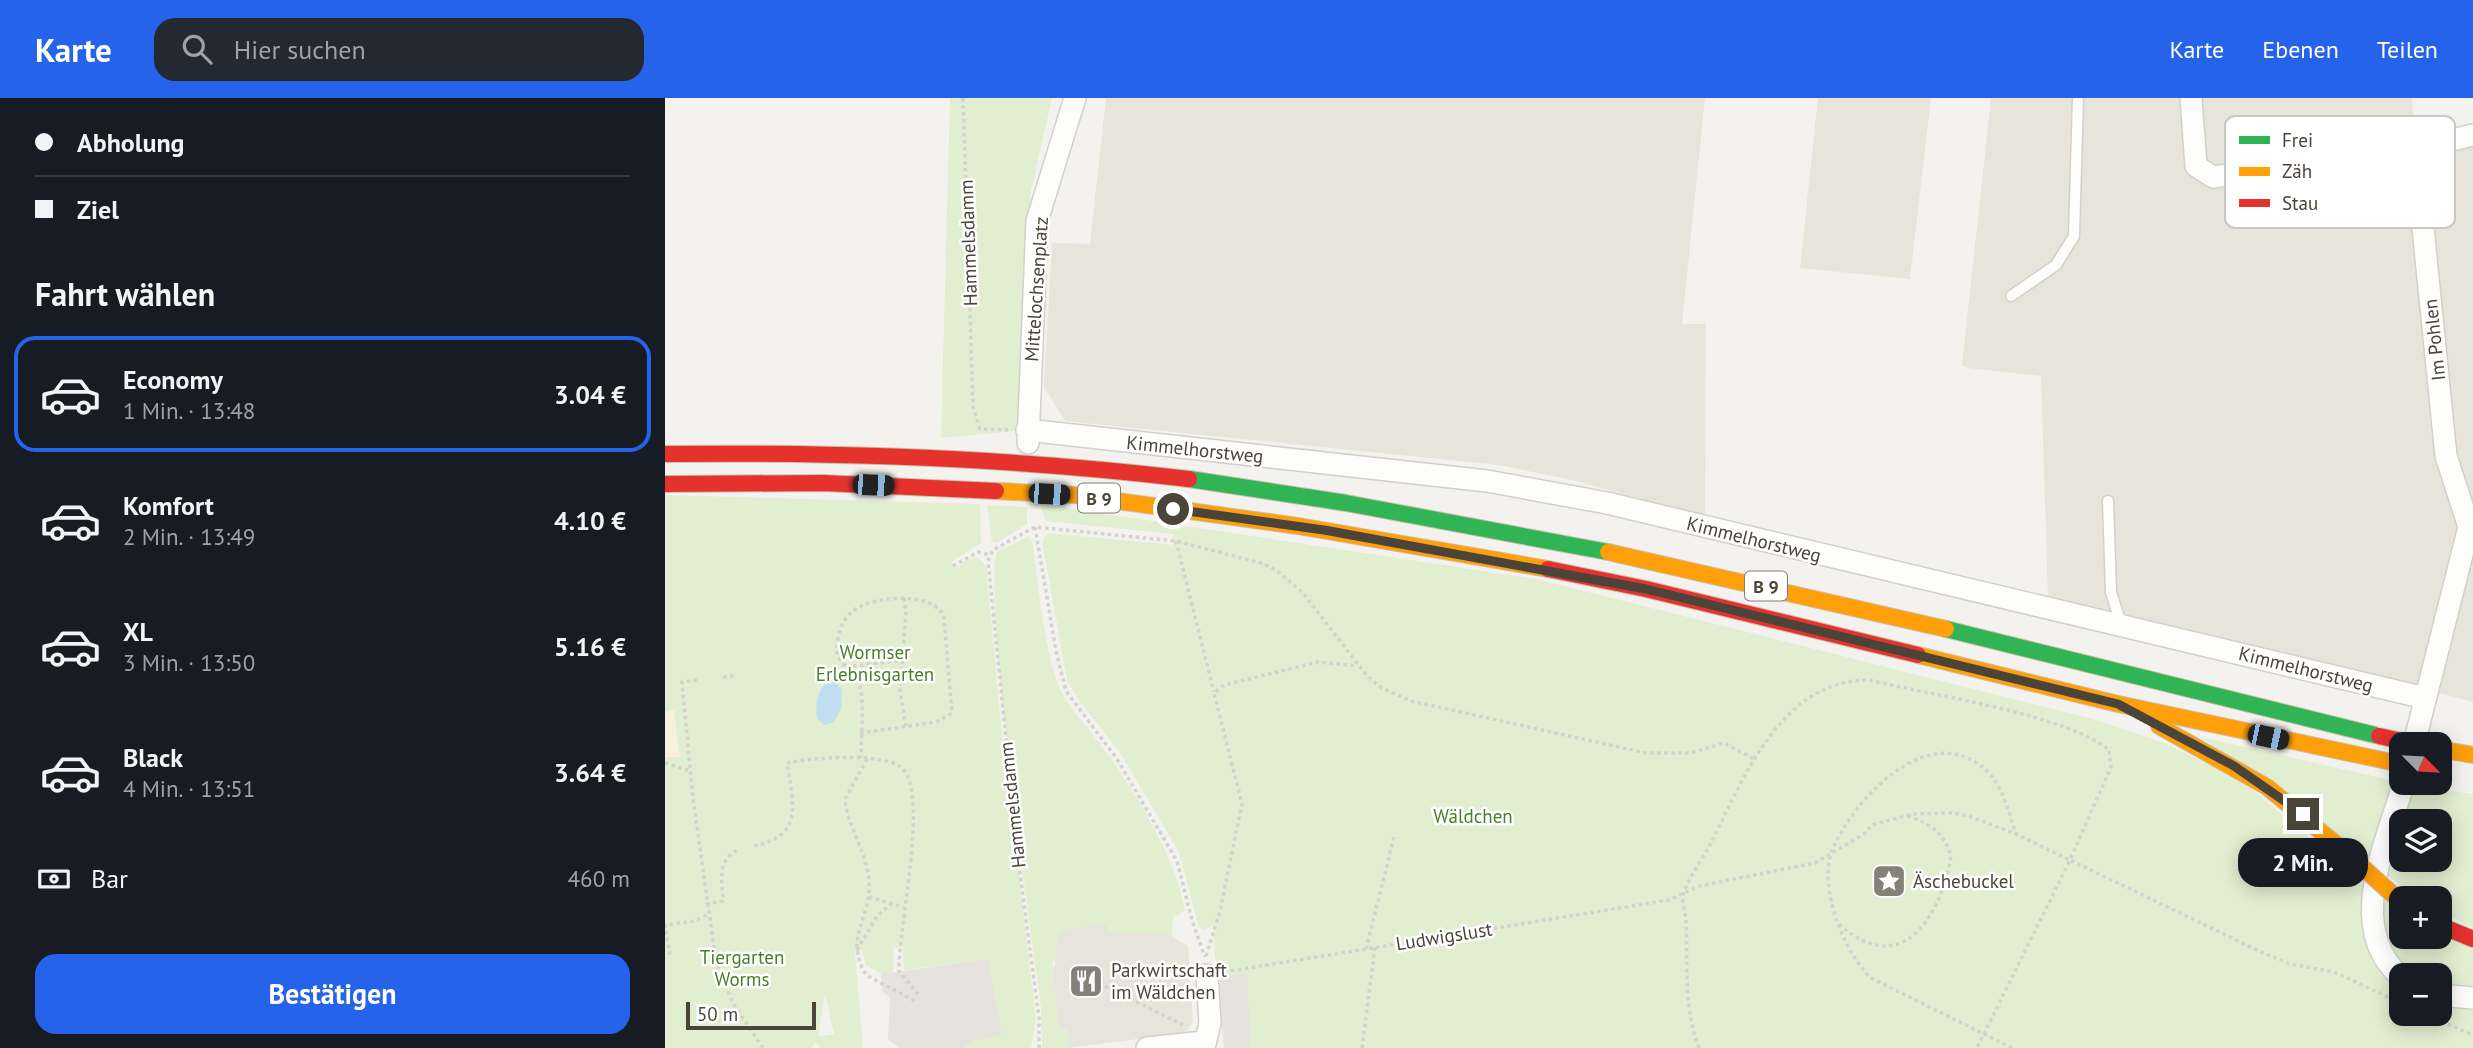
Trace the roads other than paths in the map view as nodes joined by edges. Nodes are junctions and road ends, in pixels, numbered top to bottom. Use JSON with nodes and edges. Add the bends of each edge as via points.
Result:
{"nodes":[{"id":1,"x":1075,"y":98,"type":"edge"},
{"id":2,"x":2078,"y":98,"type":"edge"},
{"id":3,"x":2191,"y":98,"type":"edge"},
{"id":4,"x":2473,"y":135,"type":"edge"},
{"id":5,"x":2455,"y":139,"type":"edge"},
{"id":6,"x":2225,"y":175,"type":"edge"},
{"id":7,"x":2422,"y":228,"type":"edge"},
{"id":8,"x":2011,"y":296,"type":"dead end"},
{"id":9,"x":1027,"y":436,"type":"joint"},
{"id":10,"x":665,"y":454,"type":"edge"},
{"id":11,"x":665,"y":484,"type":"edge"},
{"id":12,"x":2108,"y":501,"type":"dead end"},
{"id":13,"x":2471,"y":528,"type":"edge"},
{"id":14,"x":2121,"y":624,"type":"junction"},
{"id":15,"x":2425,"y":698,"type":"junction"},
{"id":16,"x":2118,"y":704,"type":"junction"},
{"id":17,"x":2417,"y":732,"type":"edge"},
{"id":18,"x":2389,"y":738,"type":"edge"},
{"id":19,"x":2452,"y":752,"type":"edge"},
{"id":20,"x":2473,"y":753,"type":"edge"},
{"id":21,"x":2389,"y":762,"type":"edge"},
{"id":22,"x":2400,"y":795,"type":"edge"},
{"id":23,"x":2389,"y":891,"type":"edge"},
{"id":24,"x":2452,"y":930,"type":"edge"},
{"id":25,"x":2473,"y":939,"type":"edge"},
{"id":26,"x":2389,"y":964,"type":"edge"},
{"id":27,"x":1206,"y":966,"type":"road end"},
{"id":28,"x":2452,"y":996,"type":"edge"},
{"id":29,"x":2473,"y":998,"type":"edge"},
{"id":30,"x":1204,"y":1045,"type":"edge"},
{"id":31,"x":1147,"y":1048,"type":"edge"}],
"edges":[{"from":1,"to":9,"type":"street","name":"Mittelochsenplatz","via":[[1037,221]]},
{"from":2,"to":8,"type":"lane","via":[[2074,236],[2056,265]]},
{"from":3,"to":6,"type":"street","via":[[2196,166],[2213,177]]},
{"from":4,"to":5,"type":"street"},
{"from":7,"to":13,"type":"street","name":"Im Pohlen","via":[[2446,456]]},
{"from":9,"to":14,"type":"street","name":"Kimmelhorstweg","via":[[1487,481],[1607,503]]},
{"from":10,"to":18,"type":"highway","number":"B 9","bridge":true,"via":[[908,456],[1069,466],[1196,480],[1416,515],[1736,579]]},
{"from":11,"to":16,"type":"highway","number":"B 9","via":[[823,483],[1074,495],[1298,526],[1646,589]]},
{"from":12,"to":14,"type":"lane","via":[[2111,592]]},
{"from":13,"to":15,"type":"street","name":"Im Pohlen"},
{"from":14,"to":15,"type":"street","name":"Kimmelhorstweg"},
{"from":15,"to":17,"type":"street"},
{"from":16,"to":21,"type":"highway"},
{"from":16,"to":23,"type":"highway","number":"B 9","bridge":true,"via":[[2267,787]]},
{"from":19,"to":20,"type":"highway"},
{"from":22,"to":26,"type":"street","via":[[2380,865],[2372,916],[2381,955]]},
{"from":24,"to":25,"type":"highway"},
{"from":27,"to":30,"type":"street","via":[[1210,1023]]},
{"from":28,"to":29,"type":"street"},
{"from":30,"to":31,"type":"street"}]}
